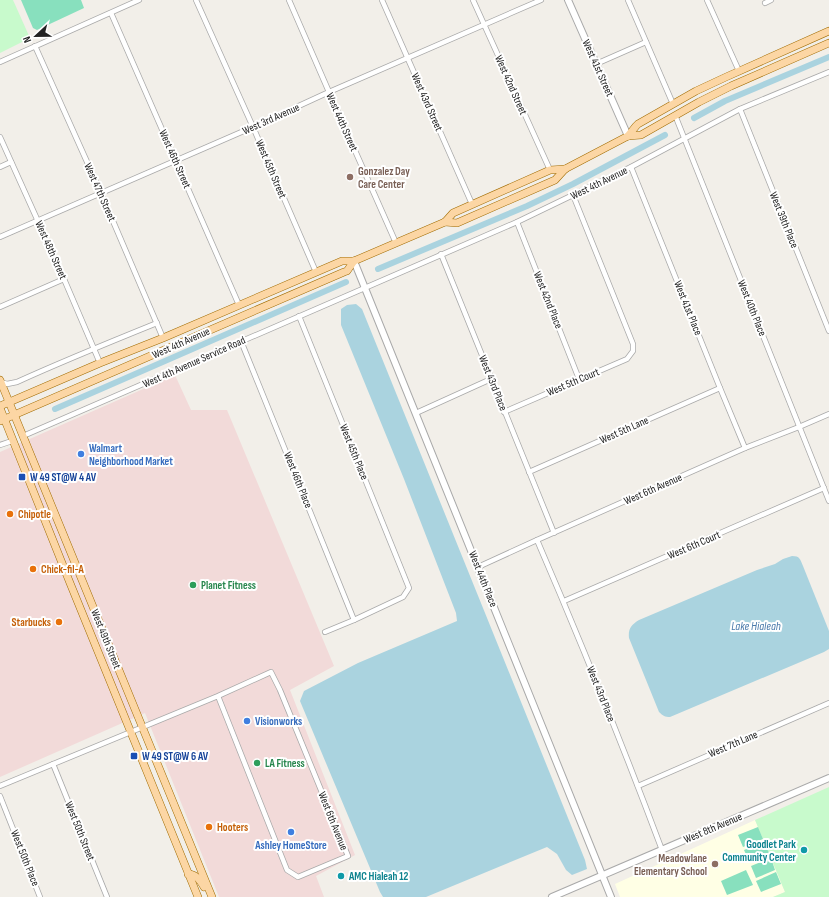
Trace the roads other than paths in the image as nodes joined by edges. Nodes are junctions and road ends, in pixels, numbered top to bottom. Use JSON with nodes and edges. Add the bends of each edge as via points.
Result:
{"nodes":[{"id":1,"x":139,"y":0,"type":"edge"},
{"id":2,"x":196,"y":0,"type":"edge"},
{"id":3,"x":289,"y":0,"type":"edge"},
{"id":4,"x":382,"y":0,"type":"edge"},
{"id":5,"x":473,"y":0,"type":"edge"},
{"id":6,"x":541,"y":0,"type":"edge"},
{"id":7,"x":568,"y":0,"type":"edge"},
{"id":8,"x":628,"y":0,"type":"edge"},
{"id":9,"x":707,"y":0,"type":"edge"},
{"id":10,"x":771,"y":0,"type":"edge"},
{"id":11,"x":765,"y":3,"type":"dead end"},
{"id":12,"x":111,"y":13,"type":"junction"},
{"id":13,"x":484,"y":25,"type":"junction"},
{"id":14,"x":829,"y":31,"type":"edge"},
{"id":15,"x":646,"y":42,"type":"junction"},
{"id":16,"x":829,"y":43,"type":"edge"},
{"id":17,"x":35,"y":46,"type":"junction"},
{"id":18,"x":407,"y":59,"type":"junction"},
{"id":19,"x":0,"y":62,"type":"edge"},
{"id":20,"x":596,"y":64,"type":"junction"},
{"id":21,"x":739,"y":70,"type":"junction"},
{"id":22,"x":829,"y":72,"type":"edge"},
{"id":23,"x":329,"y":92,"type":"junction"},
{"id":24,"x":673,"y":104,"type":"junction"},
{"id":25,"x":740,"y":109,"type":"junction"},
{"id":26,"x":675,"y":115,"type":"junction"},
{"id":27,"x":253,"y":127,"type":"junction"},
{"id":28,"x":628,"y":136,"type":"junction"},
{"id":29,"x":0,"y":138,"type":"edge"},
{"id":30,"x":684,"y":138,"type":"junction"},
{"id":31,"x":176,"y":160,"type":"junction"},
{"id":32,"x":11,"y":162,"type":"junction"},
{"id":33,"x":0,"y":167,"type":"edge"},
{"id":34,"x":631,"y":167,"type":"junction"},
{"id":35,"x":565,"y":169,"type":"junction"},
{"id":36,"x":550,"y":170,"type":"junction"},
{"id":37,"x":101,"y":193,"type":"junction"},
{"id":38,"x":573,"y":195,"type":"junction"},
{"id":39,"x":472,"y":204,"type":"junction"},
{"id":40,"x":38,"y":221,"type":"junction"},
{"id":41,"x":445,"y":222,"type":"junction"},
{"id":42,"x":517,"y":222,"type":"junction"},
{"id":43,"x":0,"y":237,"type":"edge"},
{"id":44,"x":396,"y":243,"type":"junction"},
{"id":45,"x":442,"y":254,"type":"junction"},
{"id":46,"x":354,"y":261,"type":"junction"},
{"id":47,"x":316,"y":272,"type":"junction"},
{"id":48,"x":64,"y":279,"type":"junction"},
{"id":49,"x":365,"y":287,"type":"junction"},
{"id":50,"x":239,"y":306,"type":"junction"},
{"id":51,"x":0,"y":307,"type":"edge"},
{"id":52,"x":299,"y":316,"type":"junction"},
{"id":53,"x":231,"y":321,"type":"junction"},
{"id":54,"x":157,"y":323,"type":"junction"},
{"id":55,"x":829,"y":331,"type":"edge"},
{"id":56,"x":163,"y":338,"type":"junction"},
{"id":57,"x":241,"y":341,"type":"junction"},
{"id":58,"x":94,"y":348,"type":"junction"},
{"id":59,"x":155,"y":354,"type":"junction"},
{"id":60,"x":100,"y":363,"type":"junction"},
{"id":61,"x":491,"y":379,"type":"junction"},
{"id":62,"x":579,"y":379,"type":"junction"},
{"id":63,"x":0,"y":381,"type":"edge"},
{"id":64,"x":720,"y":388,"type":"junction"},
{"id":65,"x":9,"y":402,"type":"junction"},
{"id":66,"x":0,"y":407,"type":"edge"},
{"id":67,"x":504,"y":412,"type":"junction"},
{"id":68,"x":416,"y":413,"type":"junction"},
{"id":69,"x":829,"y":414,"type":"edge"},
{"id":70,"x":14,"y":415,"type":"junction"},
{"id":71,"x":2,"y":420,"type":"edge"},
{"id":72,"x":799,"y":427,"type":"junction"},
{"id":73,"x":23,"y":436,"type":"junction"},
{"id":74,"x":12,"y":441,"type":"junction"},
{"id":75,"x":0,"y":445,"type":"edge"},
{"id":76,"x":745,"y":448,"type":"junction"},
{"id":77,"x":529,"y":472,"type":"junction"},
{"id":78,"x":824,"y":488,"type":"junction"},
{"id":79,"x":829,"y":501,"type":"edge"},
{"id":80,"x":554,"y":533,"type":"junction"},
{"id":81,"x":537,"y":540,"type":"junction"},
{"id":82,"x":478,"y":567,"type":"junction"},
{"id":83,"x":564,"y":601,"type":"junction"},
{"id":84,"x":354,"y":620,"type":"junction"},
{"id":85,"x":325,"y":632,"type":"dead end"},
{"id":86,"x":218,"y":696,"type":"junction"},
{"id":87,"x":829,"y":703,"type":"edge"},
{"id":88,"x":143,"y":727,"type":"junction"},
{"id":89,"x":131,"y":732,"type":"junction"},
{"id":90,"x":53,"y":764,"type":"junction"},
{"id":91,"x":829,"y":778,"type":"edge"},
{"id":92,"x":0,"y":786,"type":"edge"},
{"id":93,"x":638,"y":786,"type":"junction"},
{"id":94,"x":0,"y":796,"type":"edge"},
{"id":95,"x":175,"y":840,"type":"junction"},
{"id":96,"x":662,"y":850,"type":"junction"},
{"id":97,"x":200,"y":869,"type":"junction"},
{"id":98,"x":188,"y":874,"type":"junction"},
{"id":99,"x":603,"y":876,"type":"junction"},
{"id":100,"x":40,"y":897,"type":"edge"},
{"id":101,"x":107,"y":897,"type":"edge"},
{"id":102,"x":198,"y":897,"type":"edge"},
{"id":103,"x":211,"y":897,"type":"edge"},
{"id":104,"x":552,"y":897,"type":"edge"},
{"id":105,"x":611,"y":897,"type":"edge"}],
"edges":[{"from":1,"to":12,"type":"street"},
{"from":2,"to":27,"type":"street","name":"West 45th Street"},
{"from":3,"to":23,"type":"street","name":"West 44th Street"},
{"from":4,"to":18,"type":"street","name":"West 43rd Street"},
{"from":5,"to":13,"type":"street","name":"West 42nd Street"},
{"from":6,"to":13,"type":"street","name":"West 3rd Avenue"},
{"from":7,"to":20,"type":"street","name":"West 41st Street"},
{"from":8,"to":15,"type":"street"},
{"from":9,"to":21,"type":"street"},
{"from":10,"to":11,"type":"street"},
{"from":12,"to":17,"type":"street"},
{"from":12,"to":31,"type":"street","name":"West 46th Street"},
{"from":13,"to":18,"type":"street","name":"West 3rd Avenue"},
{"from":13,"to":36,"type":"street","name":"West 42nd Street"},
{"from":14,"to":21,"type":"main road","name":"West 4th Avenue"},
{"from":15,"to":20,"type":"street"},
{"from":15,"to":24,"type":"street"},
{"from":16,"to":26,"type":"main road","name":"West 4th Avenue","via":[[743,80]]},
{"from":17,"to":19,"type":"street"},
{"from":17,"to":37,"type":"street","name":"West 47th Street"},
{"from":18,"to":23,"type":"street","name":"West 3rd Avenue"},
{"from":18,"to":39,"type":"street","name":"West 43rd Street"},
{"from":20,"to":28,"type":"street","name":"West 41st Street"},
{"from":21,"to":24,"type":"main road","name":"West 4th Avenue"},
{"from":22,"to":25,"type":"street","name":"West 4th Avenue"},
{"from":23,"to":27,"type":"street","name":"West 3rd Avenue"},
{"from":23,"to":44,"type":"street","name":"West 44th Street"},
{"from":24,"to":28,"type":"main road","name":"West 4th Avenue","via":[[636,126]]},
{"from":25,"to":30,"type":"street","name":"West 4th Avenue"},
{"from":25,"to":55,"type":"street","name":"West 39th Place"},
{"from":26,"to":28,"type":"main road","name":"West 4th Avenue","via":[[642,135]]},
{"from":26,"to":30,"type":"street","name":"West 40th Place"},
{"from":27,"to":31,"type":"street","name":"West 3rd Avenue"},
{"from":27,"to":47,"type":"street","name":"West 45th Street"},
{"from":28,"to":35,"type":"main road","name":"West 4th Avenue"},
{"from":29,"to":32,"type":"street","name":"West 48th Street"},
{"from":30,"to":34,"type":"street","name":"West 4th Avenue"},
{"from":30,"to":72,"type":"street","name":"West 40th Place"},
{"from":31,"to":37,"type":"street","name":"West 3rd Avenue"},
{"from":31,"to":50,"type":"street","name":"West 46th Street"},
{"from":32,"to":33,"type":"street"},
{"from":32,"to":40,"type":"street","name":"West 48th Street"},
{"from":34,"to":38,"type":"street","name":"West 4th Avenue"},
{"from":34,"to":64,"type":"street","name":"West 41st Place"},
{"from":35,"to":36,"type":"main road","name":"West 4th Avenue"},
{"from":35,"to":41,"type":"main road","name":"West 4th Avenue","via":[[555,180],[457,223]]},
{"from":36,"to":39,"type":"main road","name":"West 4th Avenue"},
{"from":37,"to":40,"type":"street","name":"West 3rd Avenue"},
{"from":37,"to":54,"type":"street","name":"West 47th Street"},
{"from":38,"to":42,"type":"street","name":"West 4th Avenue"},
{"from":38,"to":62,"type":"street","name":"West 5th Court","via":[[633,344],[633,351],[627,359]]},
{"from":39,"to":41,"type":"main road","name":"West 4th Avenue","via":[[453,213]]},
{"from":40,"to":43,"type":"street","name":"West 3rd Avenue"},
{"from":40,"to":48,"type":"street","name":"West 48th Street"},
{"from":41,"to":44,"type":"main road","name":"West 4th Avenue"},
{"from":42,"to":45,"type":"street","name":"West 4th Avenue"},
{"from":42,"to":62,"type":"street","name":"West 42nd Place"},
{"from":44,"to":46,"type":"main road","name":"West 4th Avenue"},
{"from":45,"to":49,"type":"street","name":"West 4th Avenue"},
{"from":45,"to":61,"type":"street","name":"West 43rd Place"},
{"from":46,"to":47,"type":"main road","name":"West 4th Avenue","via":[[342,261]]},
{"from":46,"to":49,"type":"street","name":"West 44th Place"},
{"from":46,"to":53,"type":"main road","name":"West 4th Avenue","via":[[347,271]]},
{"from":47,"to":50,"type":"main road","name":"West 4th Avenue"},
{"from":48,"to":51,"type":"street"},
{"from":48,"to":58,"type":"street","name":"West 48th Street"},
{"from":49,"to":52,"type":"street","name":"West 4th Avenue Service Road"},
{"from":49,"to":68,"type":"street","name":"West 44th Place"},
{"from":50,"to":53,"type":"main road","via":[[237,315]]},
{"from":50,"to":56,"type":"main road","name":"West 4th Avenue"},
{"from":52,"to":57,"type":"street","name":"West 4th Avenue Service Road"},
{"from":52,"to":84,"type":"street","name":"West 45th Place","via":[[408,588],[403,597]]},
{"from":53,"to":59,"type":"main road","name":"West 4th Avenue"},
{"from":54,"to":56,"type":"street","name":"West 47th Street"},
{"from":54,"to":58,"type":"street"},
{"from":56,"to":59,"type":"main road"},
{"from":56,"to":60,"type":"main road","name":"West 4th Avenue"},
{"from":57,"to":73,"type":"street","name":"West 4th Avenue Service Road"},
{"from":57,"to":84,"type":"street","name":"West 46th Place"},
{"from":58,"to":60,"type":"street","name":"West 48th Street"},
{"from":58,"to":63,"type":"street","via":[[14,382],[7,384]]},
{"from":59,"to":70,"type":"main road","name":"West 4th Avenue"},
{"from":60,"to":65,"type":"main road","name":"West 4th Avenue"},
{"from":61,"to":67,"type":"street","name":"West 43rd Place"},
{"from":61,"to":68,"type":"street"},
{"from":62,"to":67,"type":"street","name":"West 5th Court"},
{"from":63,"to":65,"type":"main road","name":"West 49th Street"},
{"from":64,"to":76,"type":"street","name":"West 41st Place"},
{"from":64,"to":77,"type":"street","name":"West 5th Lane"},
{"from":65,"to":66,"type":"main road","name":"West 4th Avenue"},
{"from":65,"to":70,"type":"main road","name":"West 49th Street"},
{"from":66,"to":71,"type":"main road","name":"West 49th Street"},
{"from":67,"to":77,"type":"street","name":"West 43rd Place"},
{"from":68,"to":82,"type":"street","name":"West 44th Place"},
{"from":69,"to":72,"type":"street","name":"West 6th Avenue"},
{"from":70,"to":71,"type":"main road","name":"West 4th Avenue"},
{"from":70,"to":73,"type":"main road","name":"West 49th Street"},
{"from":71,"to":74,"type":"main road","name":"West 49th Street"},
{"from":72,"to":76,"type":"street","name":"West 6th Avenue"},
{"from":72,"to":78,"type":"street","name":"West 40th Place"},
{"from":73,"to":88,"type":"main road","name":"West 49th Street"},
{"from":74,"to":75,"type":"street"},
{"from":74,"to":89,"type":"main road","name":"West 49th Street"},
{"from":76,"to":80,"type":"street","name":"West 6th Avenue"},
{"from":77,"to":80,"type":"street","name":"West 43rd Place"},
{"from":78,"to":79,"type":"street","name":"West 40th Place"},
{"from":78,"to":83,"type":"street","name":"West 6th Court"},
{"from":80,"to":81,"type":"street","name":"West 6th Avenue"},
{"from":81,"to":82,"type":"street","name":"West 6th Avenue"},
{"from":81,"to":83,"type":"street","name":"West 43rd Place"},
{"from":82,"to":99,"type":"street","name":"West 44th Place"},
{"from":83,"to":93,"type":"street","name":"West 43rd Place"},
{"from":84,"to":85,"type":"street"},
{"from":86,"to":86,"type":"street","name":"West 6th Avenue","via":[[271,672],[348,856],[298,877],[287,870]]},
{"from":86,"to":88,"type":"street","name":"West 6th Avenue"},
{"from":87,"to":93,"type":"street","name":"West 7th Lane"},
{"from":88,"to":89,"type":"street","name":"West 6th Avenue"},
{"from":88,"to":97,"type":"main road","name":"West 49th Street"},
{"from":89,"to":90,"type":"street","name":"West 6th Avenue"},
{"from":89,"to":95,"type":"main road","name":"West 49th Street"},
{"from":90,"to":92,"type":"street","name":"West 6th Avenue"},
{"from":90,"to":101,"type":"street","name":"West 50th Street"},
{"from":91,"to":96,"type":"street","name":"West 8th Avenue"},
{"from":93,"to":96,"type":"street","name":"West 43rd Place"},
{"from":94,"to":100,"type":"street","name":"West 50th Place"},
{"from":95,"to":97,"type":"main road","via":[[189,866]]},
{"from":95,"to":98,"type":"main road","name":"West 49th Street"},
{"from":96,"to":99,"type":"street","name":"West 8th Avenue"},
{"from":97,"to":103,"type":"main road","name":"West 49th Street"},
{"from":98,"to":102,"type":"main road","name":"West 49th Street"},
{"from":98,"to":103,"type":"main road","via":[[200,880]]},
{"from":99,"to":104,"type":"street","name":"West 8th Avenue"},
{"from":99,"to":105,"type":"street","name":"West 44th Place"}]}
